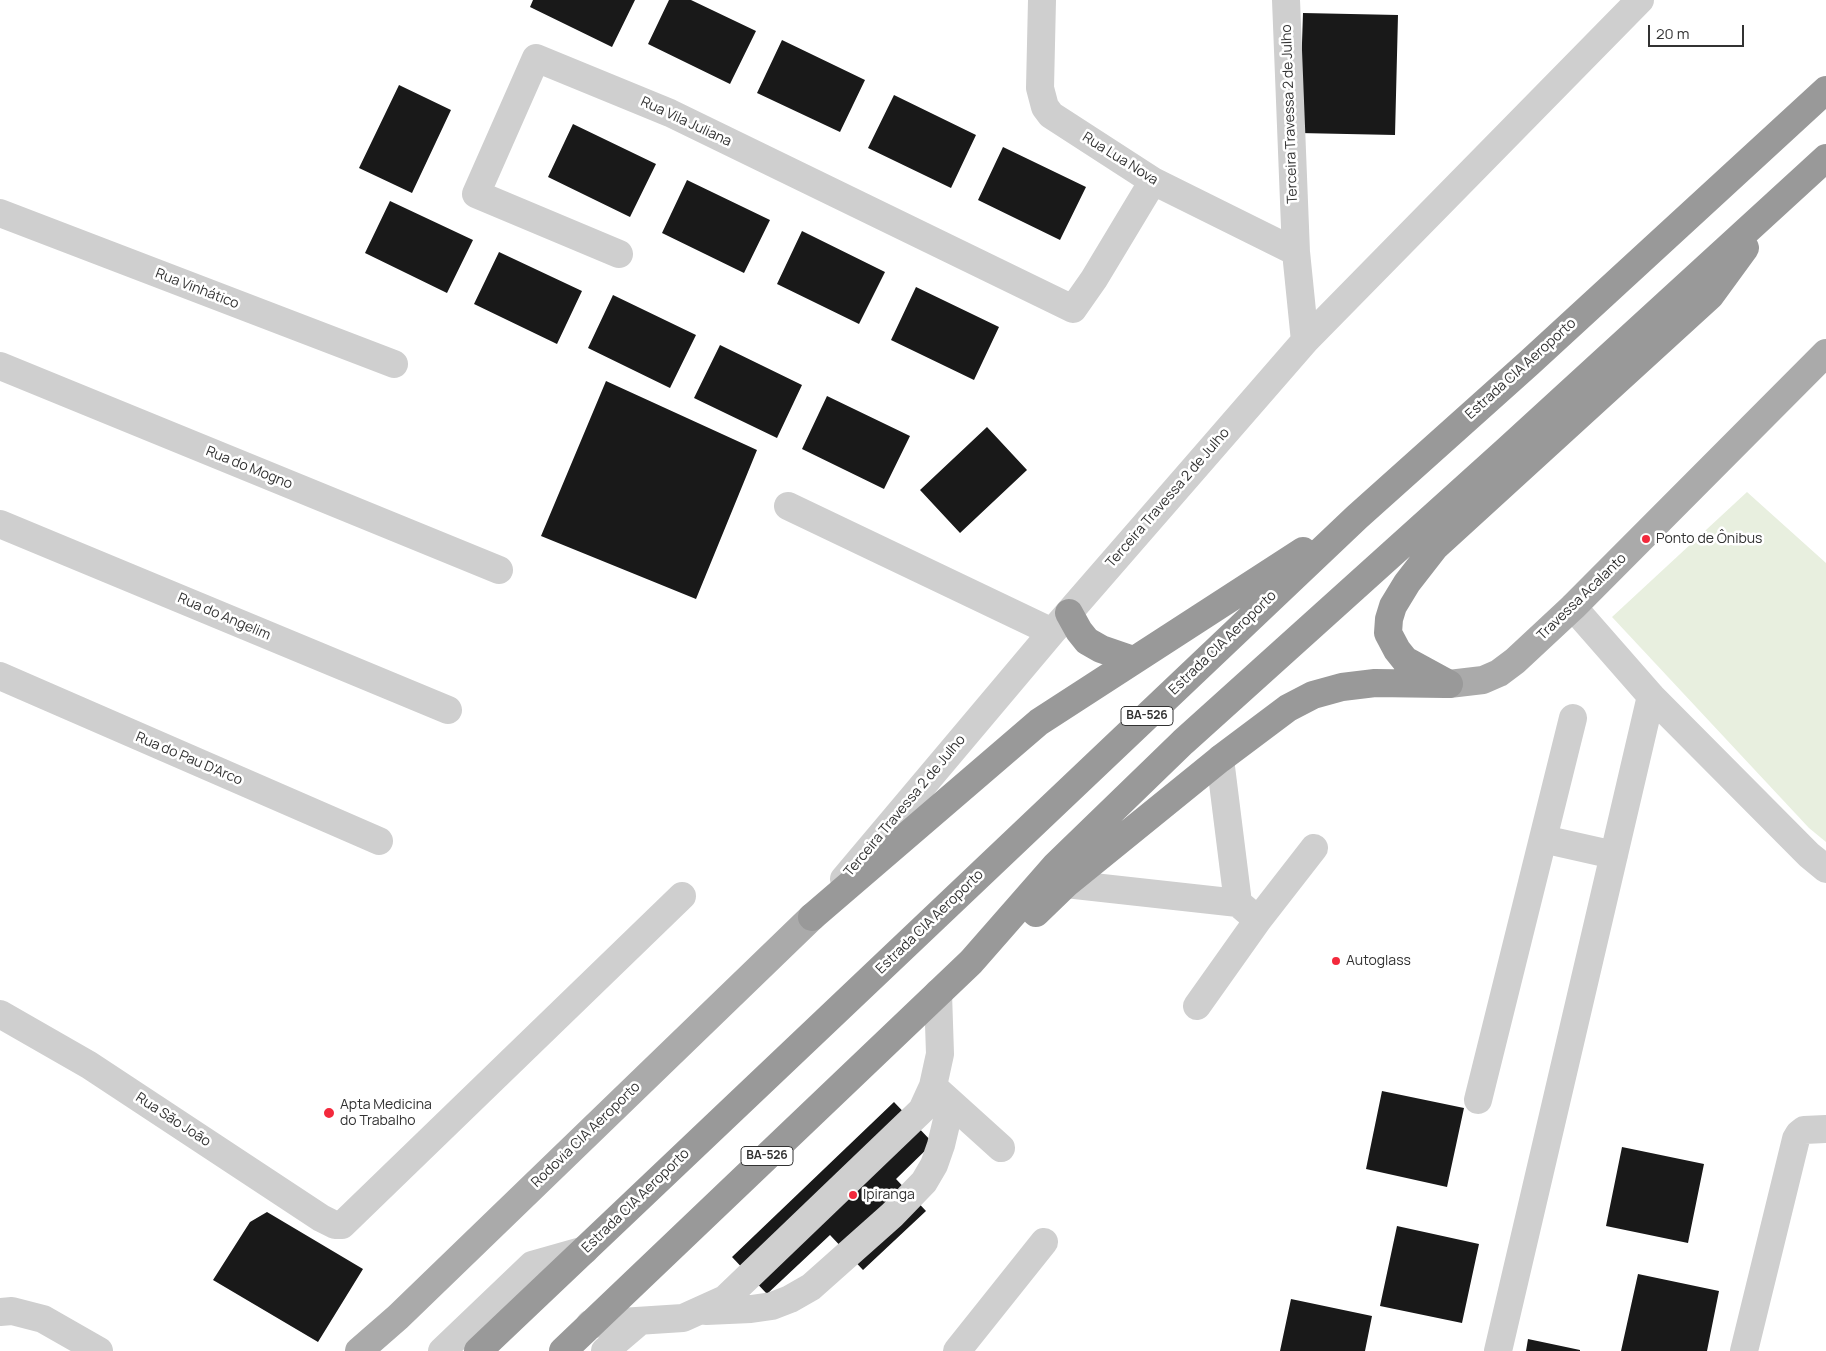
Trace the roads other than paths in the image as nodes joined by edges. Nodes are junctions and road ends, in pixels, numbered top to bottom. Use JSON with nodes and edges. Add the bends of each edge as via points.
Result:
{"nodes":[{"id":1,"x":1042,"y":0,"type":"edge"},
{"id":2,"x":1286,"y":0,"type":"edge"},
{"id":3,"x":1640,"y":0,"type":"edge"},
{"id":4,"x":1826,"y":90,"type":"edge"},
{"id":5,"x":1826,"y":158,"type":"edge"},
{"id":6,"x":1153,"y":181,"type":"junction"},
{"id":7,"x":1780,"y":200,"type":"junction"},
{"id":8,"x":0,"y":213,"type":"edge"},
{"id":9,"x":1296,"y":252,"type":"junction"},
{"id":10,"x":619,"y":254,"type":"dead end"},
{"id":11,"x":1305,"y":341,"type":"junction"},
{"id":12,"x":394,"y":364,"type":"dead end"},
{"id":13,"x":1822,"y":365,"type":"edge"},
{"id":14,"x":0,"y":366,"type":"edge"},
{"id":15,"x":788,"y":506,"type":"dead end"},
{"id":16,"x":1357,"y":517,"type":"junction"},
{"id":17,"x":0,"y":524,"type":"edge"},
{"id":18,"x":499,"y":570,"type":"dead end"},
{"id":19,"x":1573,"y":607,"type":"junction"},
{"id":20,"x":1061,"y":622,"type":"junction"},
{"id":21,"x":1133,"y":660,"type":"junction"},
{"id":22,"x":0,"y":676,"type":"edge"},
{"id":23,"x":1449,"y":684,"type":"junction"},
{"id":24,"x":1651,"y":696,"type":"junction"},
{"id":25,"x":448,"y":710,"type":"dead end"},
{"id":26,"x":1573,"y":718,"type":"dead end"},
{"id":27,"x":1220,"y":759,"type":"junction"},
{"id":28,"x":1543,"y":839,"type":"junction"},
{"id":29,"x":379,"y":841,"type":"dead end"},
{"id":30,"x":1314,"y":848,"type":"dead end"},
{"id":31,"x":1614,"y":855,"type":"junction"},
{"id":32,"x":1826,"y":869,"type":"edge"},
{"id":33,"x":1066,"y":884,"type":"junction"},
{"id":34,"x":682,"y":896,"type":"dead end"},
{"id":35,"x":1238,"y":903,"type":"junction"},
{"id":36,"x":812,"y":917,"type":"junction"},
{"id":37,"x":1258,"y":920,"type":"junction"},
{"id":38,"x":971,"y":962,"type":"junction"},
{"id":39,"x":938,"y":993,"type":"junction"},
{"id":40,"x":1197,"y":1006,"type":"dead end"},
{"id":41,"x":0,"y":1014,"type":"edge"},
{"id":42,"x":942,"y":1094,"type":"junction"},
{"id":43,"x":1478,"y":1100,"type":"dead end"},
{"id":44,"x":1826,"y":1129,"type":"edge"},
{"id":45,"x":1001,"y":1148,"type":"dead end"},
{"id":46,"x":1044,"y":1242,"type":"dead end"},
{"id":47,"x":585,"y":1250,"type":"junction"},
{"id":48,"x":699,"y":1311,"type":"junction"},
{"id":49,"x":0,"y":1312,"type":"edge"},
{"id":50,"x":640,"y":1321,"type":"junction"},
{"id":51,"x":590,"y":1324,"type":"junction"},
{"id":52,"x":566,"y":1350,"type":"edge"},
{"id":53,"x":99,"y":1351,"type":"edge"},
{"id":54,"x":359,"y":1351,"type":"edge"},
{"id":55,"x":442,"y":1351,"type":"edge"},
{"id":56,"x":478,"y":1351,"type":"edge"},
{"id":57,"x":605,"y":1351,"type":"edge"},
{"id":58,"x":957,"y":1351,"type":"edge"},
{"id":59,"x":1498,"y":1351,"type":"edge"},
{"id":60,"x":1744,"y":1351,"type":"edge"}],
"edges":[{"from":1,"to":6,"type":"street","name":"Rua Lua Nova","via":[[1040,88],[1045,107],[1056,120]]},
{"from":2,"to":9,"type":"street","name":"Terceira Travessa 2 de Julho"},
{"from":3,"to":11,"type":"street"},
{"from":4,"to":16,"type":"highway","name":"Estrada CIA Aeroporto","number":"BA-526"},
{"from":5,"to":7,"type":"highway","number":"BA-526"},
{"from":6,"to":9,"type":"street","name":"Rua Lua Nova"},
{"from":6,"to":10,"type":"street","name":"Rua Vila Juliana","via":[[1074,309],[670,113],[536,58],[476,194]]},
{"from":7,"to":23,"type":"highway","via":[[1710,296],[1435,547],[1407,583],[1393,606],[1388,632],[1405,660]]},
{"from":7,"to":38,"type":"highway","number":"BA-526","via":[[1183,742],[1056,866]]},
{"from":8,"to":12,"type":"street","name":"Rua Vinhático"},
{"from":9,"to":11,"type":"street","name":"Terceira Travessa 2 de Julho"},
{"from":11,"to":20,"type":"street","name":"Terceira Travessa 2 de Julho"},
{"from":13,"to":19,"type":"main road","name":"Travessa Acalanto"},
{"from":14,"to":18,"type":"street","name":"Rua do Mogno"},
{"from":15,"to":20,"type":"street"},
{"from":16,"to":21,"type":"highway"},
{"from":16,"to":47,"type":"highway","name":"Estrada CIA Aeroporto","number":"BA-526"},
{"from":17,"to":25,"type":"street","name":"Rua do Angelim"},
{"from":19,"to":23,"type":"main road","name":"Travessa Acalanto","via":[[1499,672],[1483,680]]},
{"from":19,"to":24,"type":"street"},
{"from":20,"to":21,"type":"highway","via":[[1102,649]]},
{"from":20,"to":36,"type":"street","name":"Terceira Travessa 2 de Julho"},
{"from":21,"to":36,"type":"highway","via":[[1039,722]]},
{"from":22,"to":29,"type":"street","name":"Rua do Pau D'Arco"},
{"from":23,"to":27,"type":"highway","via":[[1375,684],[1342,687],[1313,695],[1288,708]]},
{"from":24,"to":31,"type":"street"},
{"from":24,"to":32,"type":"street"},
{"from":26,"to":28,"type":"street"},
{"from":27,"to":33,"type":"highway"},
{"from":27,"to":35,"type":"street"},
{"from":28,"to":31,"type":"street"},
{"from":28,"to":43,"type":"street"},
{"from":30,"to":37,"type":"street"},
{"from":31,"to":59,"type":"street"},
{"from":33,"to":35,"type":"street"},
{"from":33,"to":38,"type":"highway","via":[[1010,936]]},
{"from":34,"to":41,"type":"street","name":"Rua São João","via":[[342,1225],[321,1218],[89,1065]]},
{"from":35,"to":37,"type":"street"},
{"from":36,"to":54,"type":"main road","name":"Rodovia CIA Aeroporto","via":[[412,1304]]},
{"from":37,"to":40,"type":"street"},
{"from":38,"to":39,"type":"highway","number":"BA-526"},
{"from":39,"to":42,"type":"street"},
{"from":39,"to":51,"type":"highway","number":"BA-526"},
{"from":42,"to":45,"type":"street"},
{"from":42,"to":48,"type":"street","via":[[914,1117],[725,1299]]},
{"from":42,"to":48,"type":"street","via":[[942,1145],[934,1165],[924,1182],[892,1215],[811,1287],[790,1299],[750,1309]]},
{"from":44,"to":60,"type":"street","via":[[1804,1130],[1796,1139]]},
{"from":46,"to":58,"type":"street"},
{"from":47,"to":55,"type":"street","via":[[532,1265]]},
{"from":47,"to":56,"type":"highway","name":"Estrada CIA Aeroporto","number":"BA-526"},
{"from":48,"to":50,"type":"street","via":[[683,1318]]},
{"from":49,"to":53,"type":"street","via":[[12,1311],[43,1319]]},
{"from":50,"to":51,"type":"street"},
{"from":50,"to":57,"type":"street"},
{"from":51,"to":52,"type":"highway","number":"BA-526"}]}
